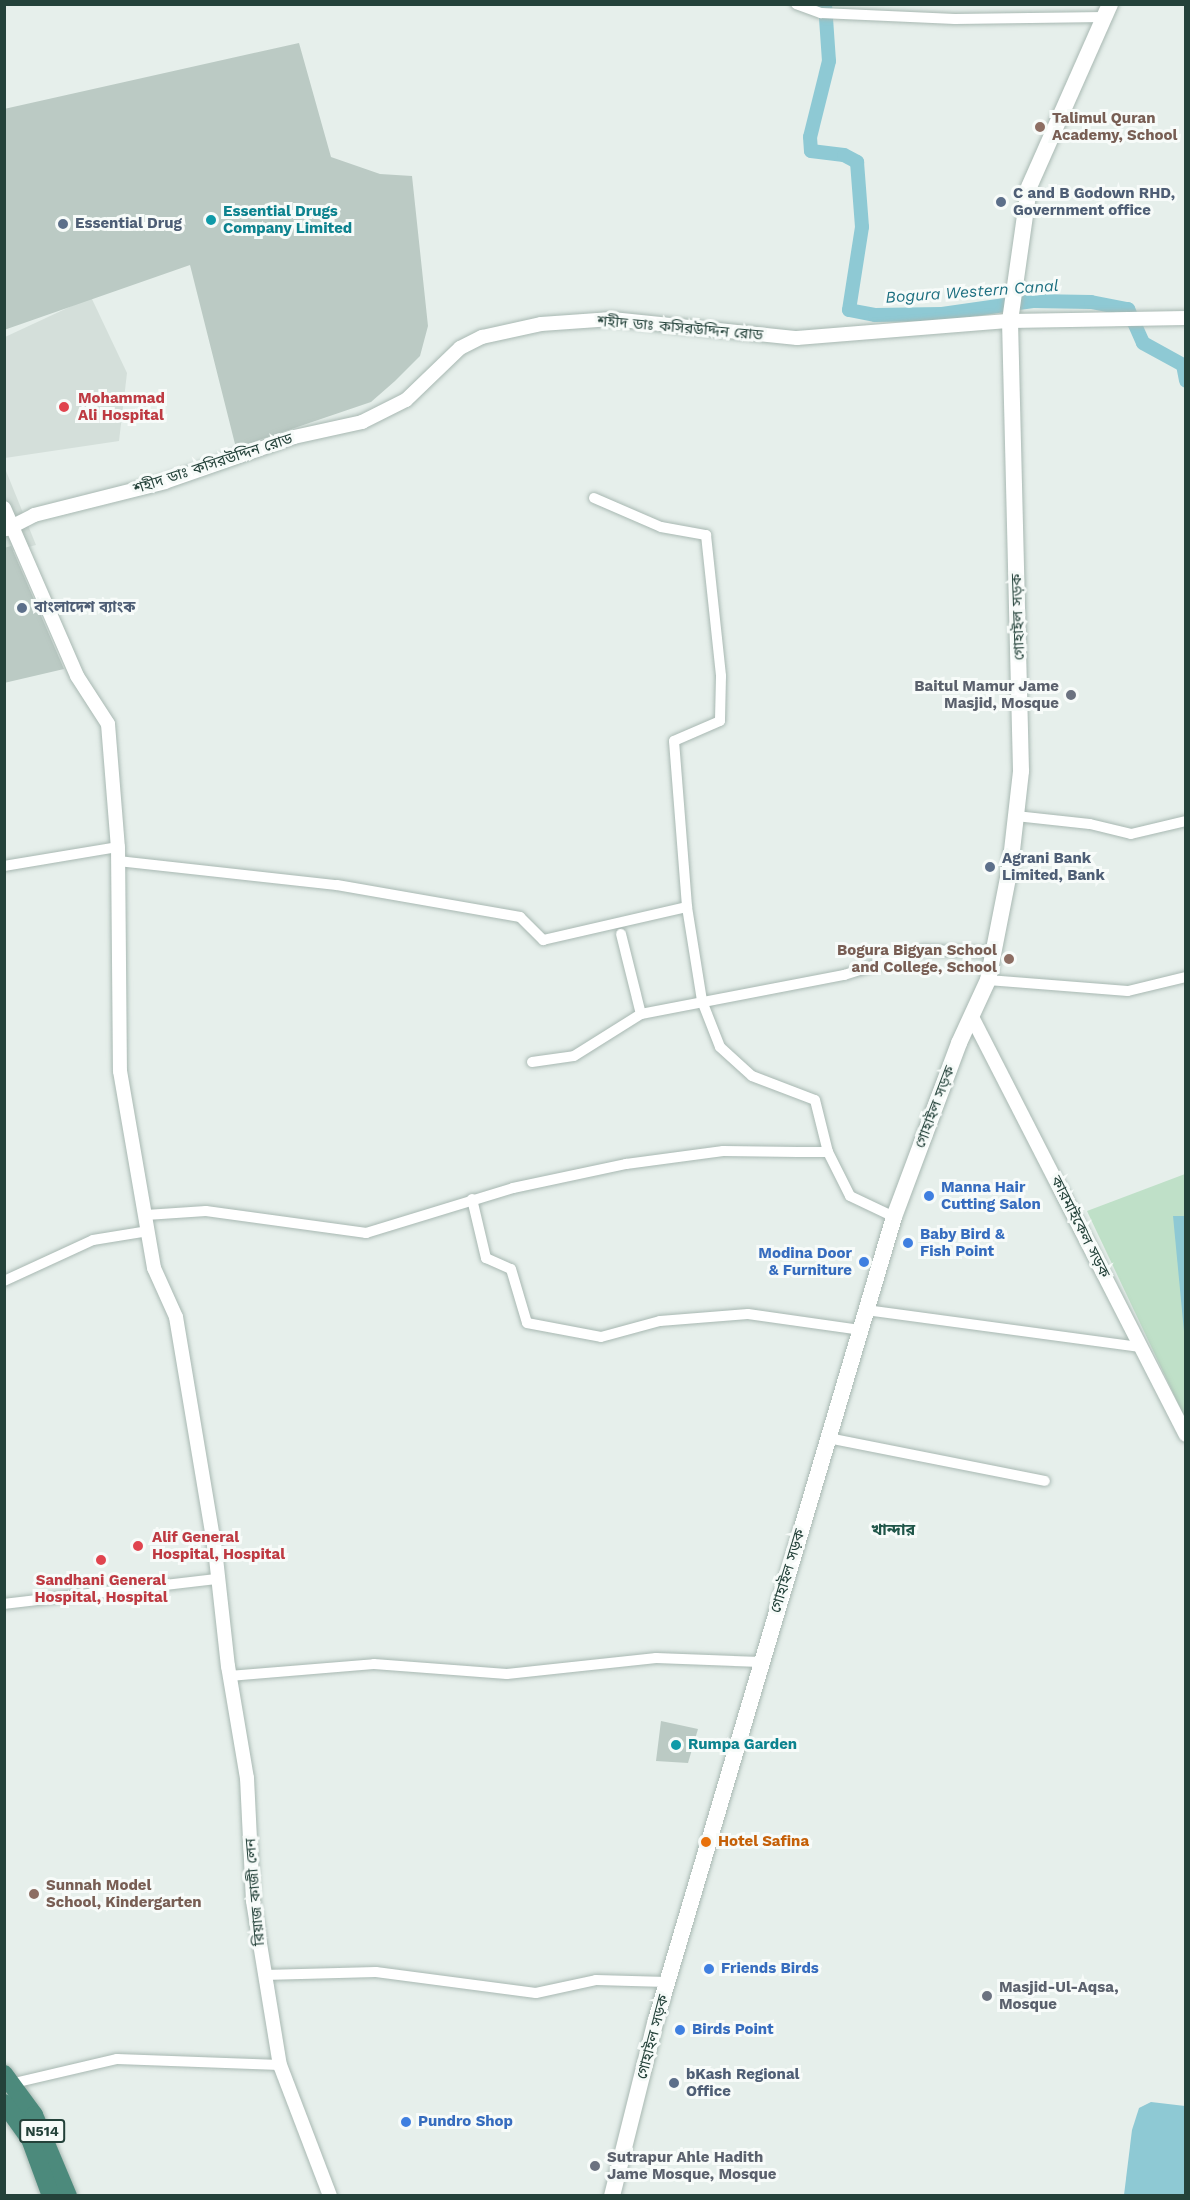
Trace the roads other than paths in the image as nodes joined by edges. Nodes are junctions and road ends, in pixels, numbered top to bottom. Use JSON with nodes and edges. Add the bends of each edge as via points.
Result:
{"nodes":[{"id":1,"x":796,"y":4,"type":"edge"},
{"id":2,"x":1108,"y":11,"type":"edge"},
{"id":3,"x":1011,"y":316,"type":"junction"},
{"id":4,"x":1181,"y":319,"type":"edge"},
{"id":5,"x":594,"y":498,"type":"dead end"},
{"id":6,"x":4,"y":508,"type":"edge"},
{"id":7,"x":8,"y":528,"type":"edge"},
{"id":8,"x":1016,"y":816,"type":"junction"},
{"id":9,"x":1185,"y":821,"type":"edge"},
{"id":10,"x":118,"y":854,"type":"junction"},
{"id":11,"x":4,"y":866,"type":"edge"},
{"id":12,"x":687,"y":907,"type":"junction"},
{"id":13,"x":621,"y":934,"type":"dead end"},
{"id":14,"x":993,"y":952,"type":"junction"},
{"id":15,"x":1185,"y":977,"type":"edge"},
{"id":16,"x":988,"y":980,"type":"junction"},
{"id":17,"x":702,"y":1001,"type":"junction"},
{"id":18,"x":641,"y":1014,"type":"junction"},
{"id":19,"x":973,"y":1019,"type":"junction"},
{"id":20,"x":532,"y":1062,"type":"dead end"},
{"id":21,"x":828,"y":1152,"type":"junction"},
{"id":22,"x":472,"y":1199,"type":"junction"},
{"id":23,"x":146,"y":1215,"type":"junction"},
{"id":24,"x":894,"y":1217,"type":"junction"},
{"id":25,"x":148,"y":1231,"type":"junction"},
{"id":26,"x":4,"y":1281,"type":"edge"},
{"id":27,"x":866,"y":1310,"type":"junction"},
{"id":28,"x":860,"y":1330,"type":"junction"},
{"id":29,"x":1141,"y":1347,"type":"junction"},
{"id":30,"x":1185,"y":1435,"type":"edge"},
{"id":31,"x":828,"y":1438,"type":"junction"},
{"id":32,"x":1045,"y":1481,"type":"dead end"},
{"id":33,"x":218,"y":1579,"type":"junction"},
{"id":34,"x":4,"y":1604,"type":"edge"},
{"id":35,"x":761,"y":1662,"type":"junction"},
{"id":36,"x":229,"y":1676,"type":"junction"},
{"id":37,"x":264,"y":1975,"type":"junction"},
{"id":38,"x":667,"y":1982,"type":"junction"},
{"id":39,"x":280,"y":2066,"type":"junction"},
{"id":40,"x":9,"y":2079,"type":"edge"},
{"id":41,"x":4,"y":2103,"type":"edge"},
{"id":42,"x":51,"y":2196,"type":"edge"},
{"id":43,"x":68,"y":2196,"type":"edge"},
{"id":44,"x":330,"y":2196,"type":"edge"},
{"id":45,"x":612,"y":2196,"type":"edge"}],
"edges":[{"from":1,"to":2,"type":"street","via":[[826,13],[1036,20]]},
{"from":2,"to":3,"type":"main road","name":"গোহাইল সড়ক","via":[[1029,187]]},
{"from":3,"to":4,"type":"street","name":"শহীদ ডাঃ কসিরউদ্দিন রোড"},
{"from":3,"to":7,"type":"street","name":"শহীদ ডাঃ কসিরউদ্দিন রোড","via":[[797,338],[612,319],[541,324],[482,337],[460,348],[406,400],[362,422],[294,437],[174,479]]},
{"from":3,"to":8,"type":"main road","name":"গোহাইল সড়ক","via":[[1020,697]]},
{"from":5,"to":12,"type":"street","via":[[661,527],[706,535],[721,676],[720,721],[674,741]]},
{"from":6,"to":7,"type":"street","name":"রিয়াজ কাজী লেন"},
{"from":7,"to":10,"type":"street","name":"রিয়াজ কাজী লেন","via":[[78,676],[108,724]]},
{"from":8,"to":9,"type":"street","via":[[1090,824],[1131,834]]},
{"from":8,"to":14,"type":"main road","name":"গোহাইল সড়ক"},
{"from":10,"to":11,"type":"street"},
{"from":10,"to":12,"type":"street","via":[[337,885],[520,917],[543,940]]},
{"from":10,"to":23,"type":"street","name":"রিয়াজ কাজী লেন","via":[[120,1071]]},
{"from":12,"to":17,"type":"street"},
{"from":13,"to":18,"type":"street"},
{"from":14,"to":16,"type":"main road","name":"গোহাইল সড়ক"},
{"from":14,"to":17,"type":"street","via":[[923,950],[844,975]]},
{"from":15,"to":16,"type":"street","via":[[1128,991]]},
{"from":16,"to":19,"type":"main road","name":"গোহাইল সড়ক"},
{"from":17,"to":18,"type":"street"},
{"from":17,"to":21,"type":"street","via":[[720,1047],[744,1069],[815,1100]]},
{"from":18,"to":20,"type":"street","via":[[574,1056]]},
{"from":19,"to":24,"type":"main road","name":"গোহাইল সড়ক","via":[[959,1043]]},
{"from":19,"to":29,"type":"street","name":"কারমাইকেল সড়ক"},
{"from":21,"to":22,"type":"street","via":[[676,1156]]},
{"from":21,"to":24,"type":"street","via":[[850,1196]]},
{"from":22,"to":23,"type":"street","via":[[366,1233],[206,1211]]},
{"from":22,"to":28,"type":"street","via":[[486,1258],[511,1269],[527,1323],[601,1337],[660,1321],[748,1314]]},
{"from":23,"to":25,"type":"street","name":"রিয়াজ কাজী লেন"},
{"from":24,"to":27,"type":"main road","name":"গোহাইল সড়ক"},
{"from":25,"to":26,"type":"street","via":[[93,1240]]},
{"from":25,"to":33,"type":"street","name":"রিয়াজ কাজী লেন","via":[[154,1268],[176,1317]]},
{"from":27,"to":28,"type":"main road","name":"গোহাইল সড়ক"},
{"from":27,"to":29,"type":"street"},
{"from":28,"to":31,"type":"main road","name":"গোহাইল সড়ক"},
{"from":29,"to":30,"type":"street","name":"কারমাইকেল সড়ক"},
{"from":31,"to":32,"type":"street"},
{"from":31,"to":35,"type":"main road","name":"গোহাইল সড়ক"},
{"from":33,"to":34,"type":"street"},
{"from":33,"to":36,"type":"street","name":"রিয়াজ কাজী লেন"},
{"from":35,"to":36,"type":"street","via":[[656,1658],[507,1674],[374,1664]]},
{"from":35,"to":38,"type":"main road","name":"গোহাইল সড়ক"},
{"from":36,"to":37,"type":"street","name":"রিয়াজ কাজী লেন","via":[[247,1778],[253,1900]]},
{"from":37,"to":38,"type":"street","via":[[376,1972],[536,1993],[596,1980]]},
{"from":37,"to":39,"type":"street","name":"রিয়াজ কাজী লেন"},
{"from":38,"to":45,"type":"main road","name":"গোহাইল সড়ক"},
{"from":39,"to":40,"type":"street","via":[[117,2059]]},
{"from":39,"to":44,"type":"street","name":"রিয়াজ কাজী লেন"},
{"from":40,"to":43,"type":"highway","number":"N514","via":[[34,2115]]},
{"from":41,"to":42,"type":"highway","number":"N514","via":[[30,2139]]}]}
